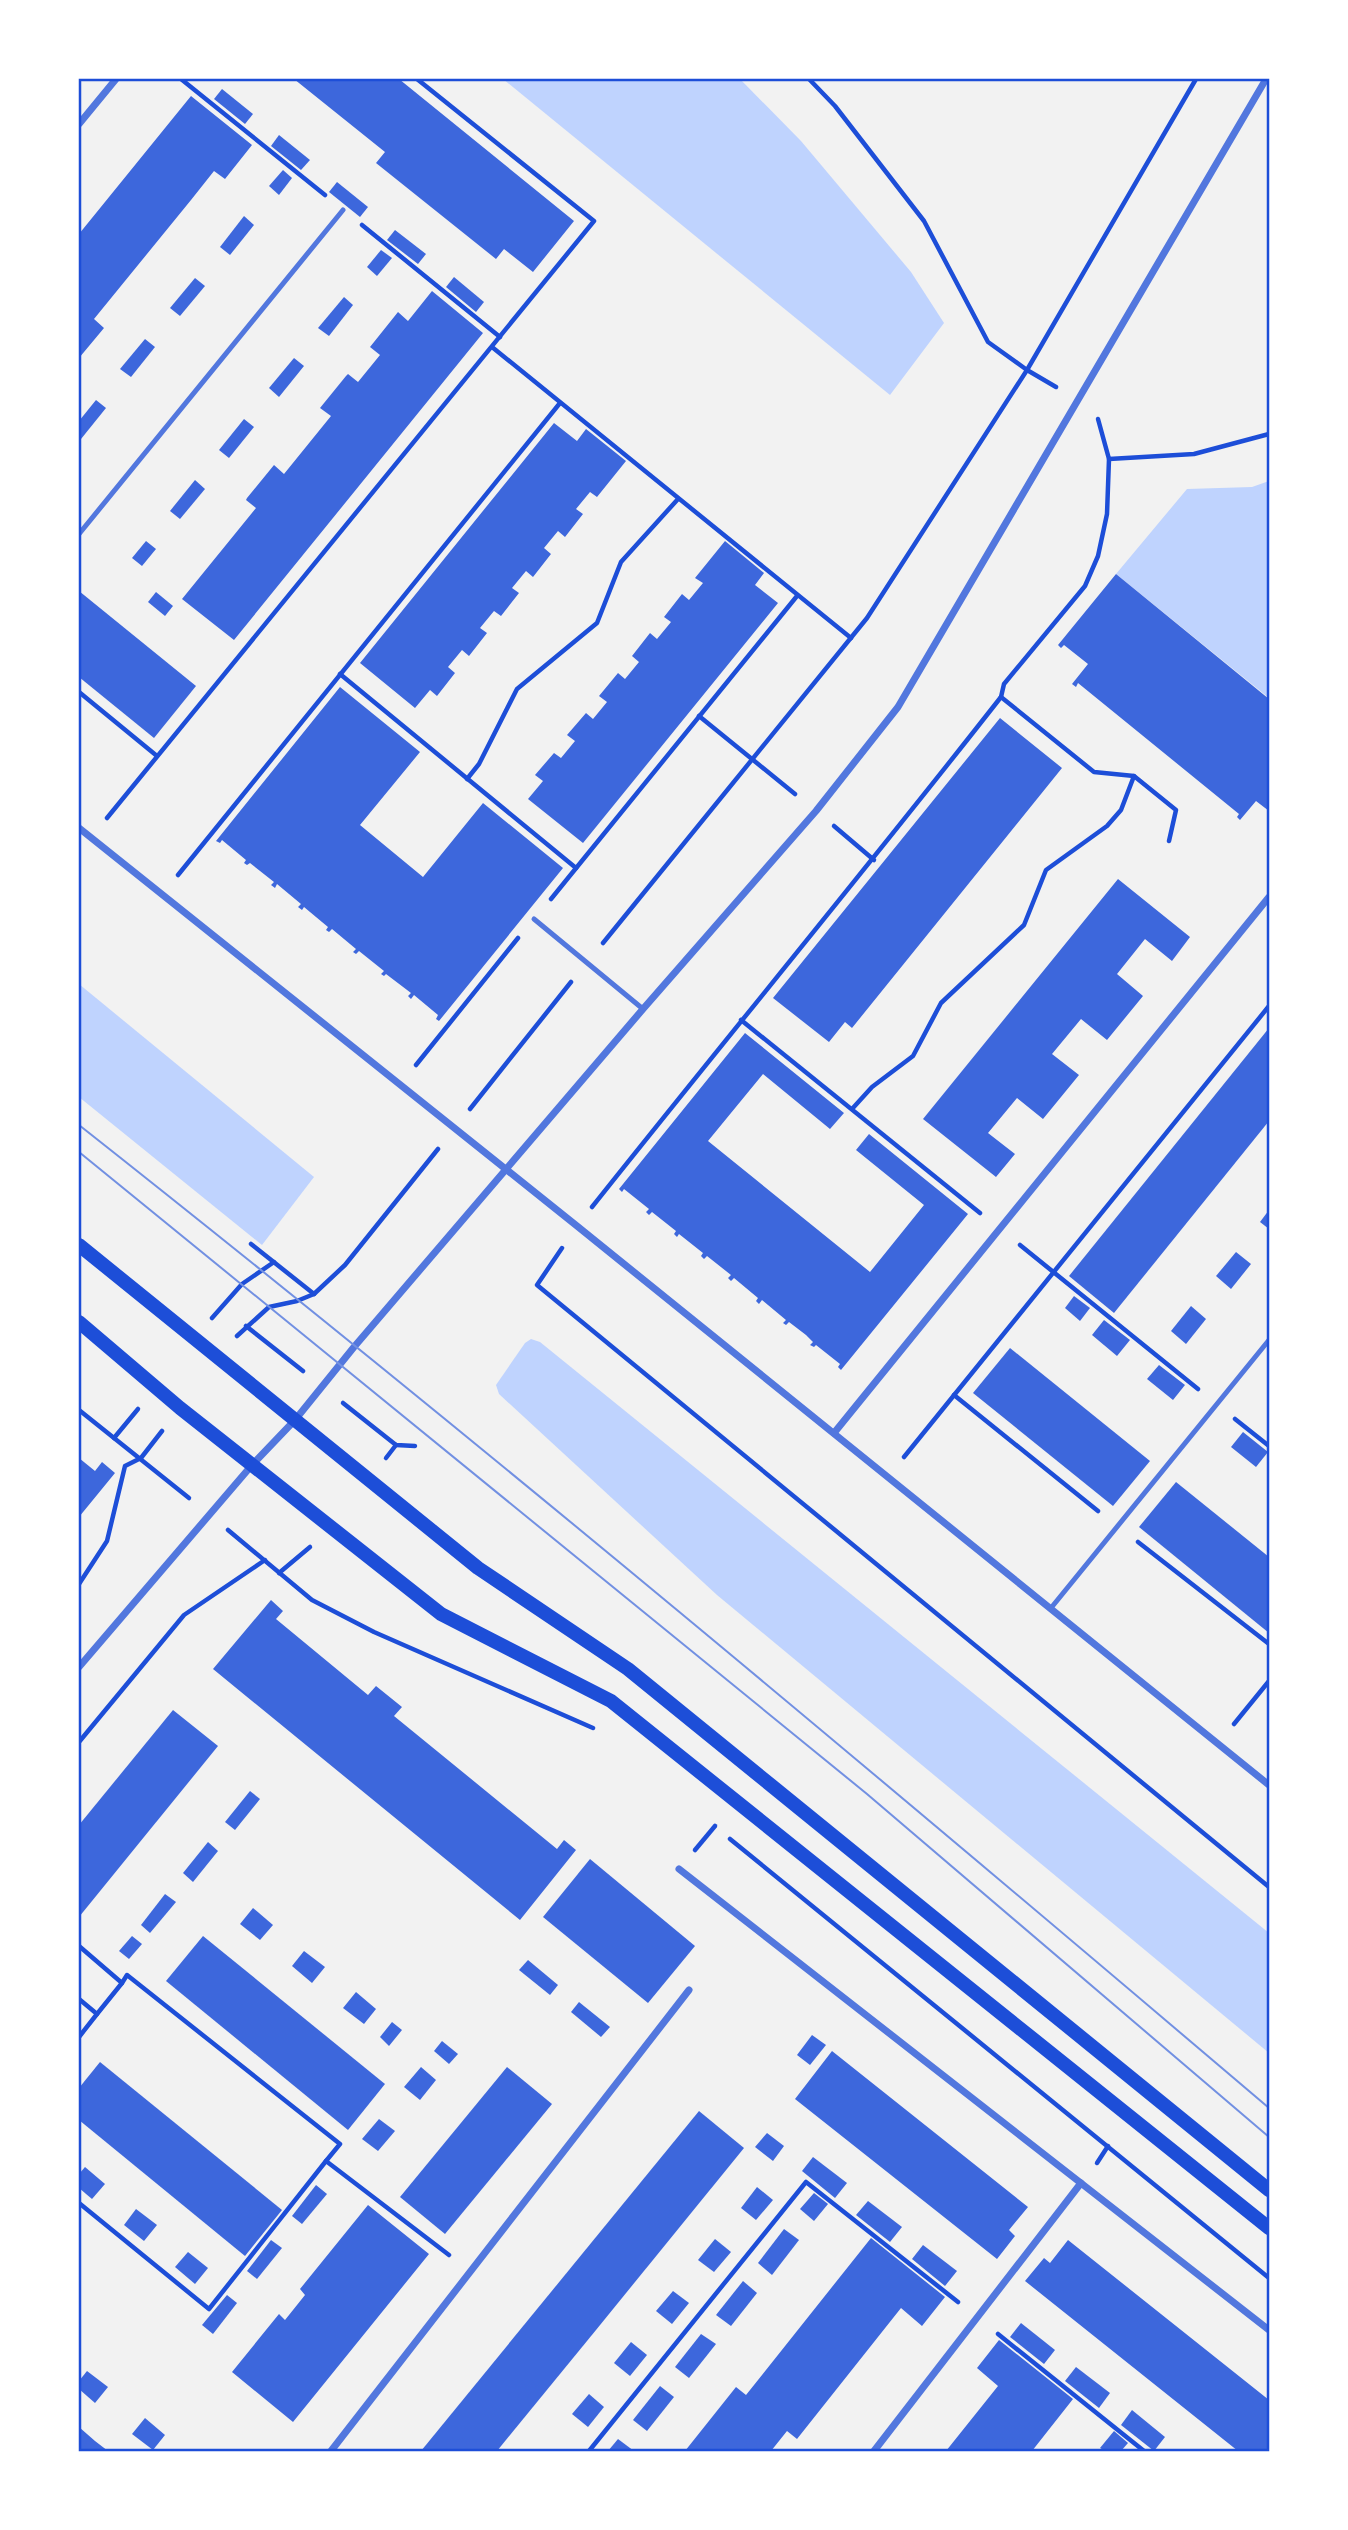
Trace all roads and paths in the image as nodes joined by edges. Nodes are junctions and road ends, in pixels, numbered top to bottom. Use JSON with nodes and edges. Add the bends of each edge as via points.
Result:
{"nodes":[{"id":1,"x":116,"y":79,"type":"edge"},
{"id":2,"x":181,"y":79,"type":"edge"},
{"id":3,"x":418,"y":79,"type":"edge"},
{"id":4,"x":809,"y":79,"type":"edge"},
{"id":5,"x":1196,"y":79,"type":"edge"},
{"id":6,"x":1266,"y":79,"type":"edge"},
{"id":7,"x":195,"y":90,"type":"dead end"},
{"id":8,"x":79,"y":124,"type":"edge"},
{"id":9,"x":343,"y":210,"type":"dead end"},
{"id":10,"x":488,"y":328,"type":"dead end"},
{"id":11,"x":500,"y":337,"type":"junction"},
{"id":12,"x":492,"y":347,"type":"junction"},
{"id":13,"x":1027,"y":370,"type":"junction"},
{"id":14,"x":1077,"y":399,"type":"junction"},
{"id":15,"x":560,"y":403,"type":"junction"},
{"id":16,"x":1269,"y":434,"type":"edge"},
{"id":17,"x":1108,"y":459,"type":"junction"},
{"id":18,"x":678,"y":499,"type":"junction"},
{"id":19,"x":79,"y":534,"type":"edge"},
{"id":20,"x":797,"y":596,"type":"junction"},
{"id":21,"x":850,"y":638,"type":"junction"},
{"id":22,"x":340,"y":674,"type":"junction"},
{"id":23,"x":79,"y":692,"type":"edge"},
{"id":24,"x":1002,"y":697,"type":"junction"},
{"id":25,"x":699,"y":716,"type":"junction"},
{"id":26,"x":157,"y":756,"type":"junction"},
{"id":27,"x":754,"y":759,"type":"junction"},
{"id":28,"x":1134,"y":776,"type":"junction"},
{"id":29,"x":467,"y":779,"type":"junction"},
{"id":30,"x":816,"y":811,"type":"junction"},
{"id":31,"x":79,"y":828,"type":"edge"},
{"id":32,"x":91,"y":838,"type":"junction"},
{"id":33,"x":1168,"y":841,"type":"dead end"},
{"id":34,"x":874,"y":860,"type":"junction"},
{"id":35,"x":576,"y":868,"type":"junction"},
{"id":36,"x":162,"y":894,"type":"junction"},
{"id":37,"x":1269,"y":897,"type":"edge"},
{"id":38,"x":534,"y":919,"type":"junction"},
{"id":39,"x":587,"y":962,"type":"junction"},
{"id":40,"x":1269,"y":1006,"type":"edge"},
{"id":41,"x":643,"y":1009,"type":"junction"},
{"id":42,"x":741,"y":1020,"type":"junction"},
{"id":43,"x":399,"y":1085,"type":"junction"},
{"id":44,"x":852,"y":1110,"type":"junction"},
{"id":45,"x":454,"y":1129,"type":"junction"},
{"id":46,"x":507,"y":1170,"type":"junction"},
{"id":47,"x":577,"y":1226,"type":"junction"},
{"id":48,"x":1000,"y":1228,"type":"junction"},
{"id":49,"x":251,"y":1244,"type":"dead end"},
{"id":50,"x":79,"y":1245,"type":"edge"},
{"id":51,"x":1053,"y":1273,"type":"junction"},
{"id":52,"x":314,"y":1294,"type":"junction"},
{"id":53,"x":79,"y":1322,"type":"edge"},
{"id":54,"x":1269,"y":1340,"type":"edge"},
{"id":55,"x":218,"y":1359,"type":"junction"},
{"id":56,"x":1217,"y":1404,"type":"junction"},
{"id":57,"x":180,"y":1408,"type":"junction"},
{"id":58,"x":79,"y":1410,"type":"edge"},
{"id":59,"x":295,"y":1420,"type":"junction"},
{"id":60,"x":834,"y":1433,"type":"junction"},
{"id":61,"x":1269,"y":1446,"type":"edge"},
{"id":62,"x":141,"y":1458,"type":"junction"},
{"id":63,"x":252,"y":1465,"type":"junction"},
{"id":64,"x":888,"y":1476,"type":"junction"},
{"id":65,"x":79,"y":1584,"type":"edge"},
{"id":66,"x":1051,"y":1608,"type":"junction"},
{"id":67,"x":79,"y":1667,"type":"edge"},
{"id":68,"x":1269,"y":1681,"type":"edge"},
{"id":69,"x":603,"y":1733,"type":"dead end"},
{"id":70,"x":79,"y":1742,"type":"edge"},
{"id":71,"x":1218,"y":1744,"type":"junction"},
{"id":72,"x":1269,"y":1786,"type":"edge"},
{"id":73,"x":705,"y":1818,"type":"dead end"},
{"id":74,"x":715,"y":1826,"type":"dead end"},
{"id":75,"x":726,"y":1835,"type":"dead end"},
{"id":76,"x":679,"y":1869,"type":"dead end"},
{"id":77,"x":1269,"y":1887,"type":"edge"},
{"id":78,"x":79,"y":1946,"type":"edge"},
{"id":79,"x":122,"y":1983,"type":"junction"},
{"id":80,"x":689,"y":1990,"type":"dead end"},
{"id":81,"x":79,"y":1999,"type":"edge"},
{"id":82,"x":97,"y":2014,"type":"junction"},
{"id":83,"x":79,"y":2037,"type":"edge"},
{"id":84,"x":326,"y":2161,"type":"junction"},
{"id":85,"x":1082,"y":2183,"type":"junction"},
{"id":86,"x":1269,"y":2190,"type":"edge"},
{"id":87,"x":79,"y":2203,"type":"edge"},
{"id":88,"x":1269,"y":2228,"type":"edge"},
{"id":89,"x":470,"y":2271,"type":"junction"},
{"id":90,"x":1269,"y":2278,"type":"edge"},
{"id":91,"x":978,"y":2318,"type":"junction"},
{"id":92,"x":1269,"y":2330,"type":"edge"},
{"id":93,"x":331,"y":2451,"type":"edge"},
{"id":94,"x":589,"y":2451,"type":"edge"},
{"id":95,"x":874,"y":2451,"type":"edge"},
{"id":96,"x":1144,"y":2451,"type":"edge"}],
"edges":[{"from":1,"to":8,"type":"street"},
{"from":2,"to":7,"type":"path"},
{"from":3,"to":11,"type":"path","via":[[594,221]]},
{"from":4,"to":13,"type":"path","via":[[924,221],[988,342]]},
{"from":5,"to":13,"type":"path"},
{"from":6,"to":14,"type":"street"},
{"from":9,"to":19,"type":"lane"},
{"from":10,"to":11,"type":"path"},
{"from":11,"to":12,"type":"path"},
{"from":12,"to":15,"type":"path"},
{"from":12,"to":26,"type":"path"},
{"from":13,"to":14,"type":"path"},
{"from":13,"to":21,"type":"path"},
{"from":14,"to":17,"type":"path","via":[[1096,413]]},
{"from":14,"to":30,"type":"street","via":[[898,707]]},
{"from":15,"to":18,"type":"path"},
{"from":15,"to":22,"type":"path"},
{"from":16,"to":17,"type":"path","via":[[1194,454]]},
{"from":17,"to":24,"type":"path","via":[[1107,514],[1098,556],[1085,586],[1004,684]]},
{"from":18,"to":20,"type":"path"},
{"from":18,"to":29,"type":"path","via":[[621,562],[597,623],[517,689]]},
{"from":20,"to":21,"type":"path"},
{"from":20,"to":25,"type":"path"},
{"from":21,"to":27,"type":"path"},
{"from":22,"to":29,"type":"path"},
{"from":22,"to":36,"type":"path"},
{"from":23,"to":26,"type":"path"},
{"from":24,"to":28,"type":"path","via":[[1094,772]]},
{"from":24,"to":34,"type":"path"},
{"from":25,"to":27,"type":"path"},
{"from":25,"to":35,"type":"path"},
{"from":26,"to":32,"type":"path"},
{"from":27,"to":30,"type":"path"},
{"from":27,"to":39,"type":"path"},
{"from":28,"to":33,"type":"path","via":[[1176,810]]},
{"from":28,"to":44,"type":"path","via":[[1121,810],[1107,827],[1046,870],[1024,925],[941,1003],[913,1056],[872,1087]]},
{"from":29,"to":35,"type":"path"},
{"from":30,"to":34,"type":"path"},
{"from":30,"to":41,"type":"street"},
{"from":31,"to":32,"type":"street"},
{"from":32,"to":36,"type":"street"},
{"from":34,"to":42,"type":"path"},
{"from":35,"to":38,"type":"path"},
{"from":36,"to":43,"type":"street"},
{"from":37,"to":48,"type":"street"},
{"from":38,"to":39,"type":"lane"},
{"from":38,"to":43,"type":"path"},
{"from":39,"to":41,"type":"lane"},
{"from":39,"to":45,"type":"path"},
{"from":40,"to":51,"type":"path"},
{"from":41,"to":46,"type":"street"},
{"from":42,"to":44,"type":"path"},
{"from":42,"to":47,"type":"path"},
{"from":43,"to":45,"type":"street"},
{"from":44,"to":48,"type":"path"},
{"from":45,"to":46,"type":"street"},
{"from":45,"to":52,"type":"path","via":[[345,1265]]},
{"from":46,"to":47,"type":"street"},
{"from":46,"to":59,"type":"street"},
{"from":47,"to":60,"type":"street"},
{"from":47,"to":77,"type":"path","via":[[537,1285]]},
{"from":48,"to":51,"type":"path"},
{"from":48,"to":60,"type":"street"},
{"from":49,"to":52,"type":"path"},
{"from":50,"to":55,"type":"main road"},
{"from":51,"to":56,"type":"path"},
{"from":51,"to":64,"type":"path"},
{"from":52,"to":55,"type":"path","via":[[269,1307]]},
{"from":53,"to":57,"type":"main road"},
{"from":54,"to":56,"type":"lane"},
{"from":55,"to":59,"type":"main road"},
{"from":56,"to":61,"type":"path"},
{"from":56,"to":66,"type":"lane"},
{"from":57,"to":62,"type":"path"},
{"from":57,"to":63,"type":"main road"},
{"from":58,"to":62,"type":"path"},
{"from":59,"to":63,"type":"street"},
{"from":59,"to":86,"type":"main road","via":[[478,1568],[628,1669]]},
{"from":60,"to":64,"type":"street"},
{"from":62,"to":65,"type":"path","via":[[125,1466],[107,1541]]},
{"from":63,"to":67,"type":"street"},
{"from":63,"to":88,"type":"main road","via":[[441,1614],[611,1701]]},
{"from":64,"to":66,"type":"street"},
{"from":66,"to":71,"type":"street"},
{"from":68,"to":71,"type":"path"},
{"from":69,"to":70,"type":"path","via":[[374,1632],[312,1600],[265,1560],[184,1615]]},
{"from":71,"to":72,"type":"street"},
{"from":73,"to":74,"type":"path"},
{"from":75,"to":90,"type":"path"},
{"from":76,"to":85,"type":"street"},
{"from":78,"to":79,"type":"path"},
{"from":79,"to":82,"type":"path"},
{"from":79,"to":84,"type":"path","via":[[127,1975],[340,2144]]},
{"from":80,"to":89,"type":"street"},
{"from":81,"to":82,"type":"path"},
{"from":82,"to":83,"type":"path"},
{"from":84,"to":87,"type":"path","via":[[209,2309]]},
{"from":84,"to":89,"type":"path"},
{"from":85,"to":91,"type":"street"},
{"from":85,"to":92,"type":"street"},
{"from":89,"to":93,"type":"street"},
{"from":91,"to":94,"type":"path","via":[[806,2182]]},
{"from":91,"to":95,"type":"street"},
{"from":91,"to":96,"type":"path"}]}
